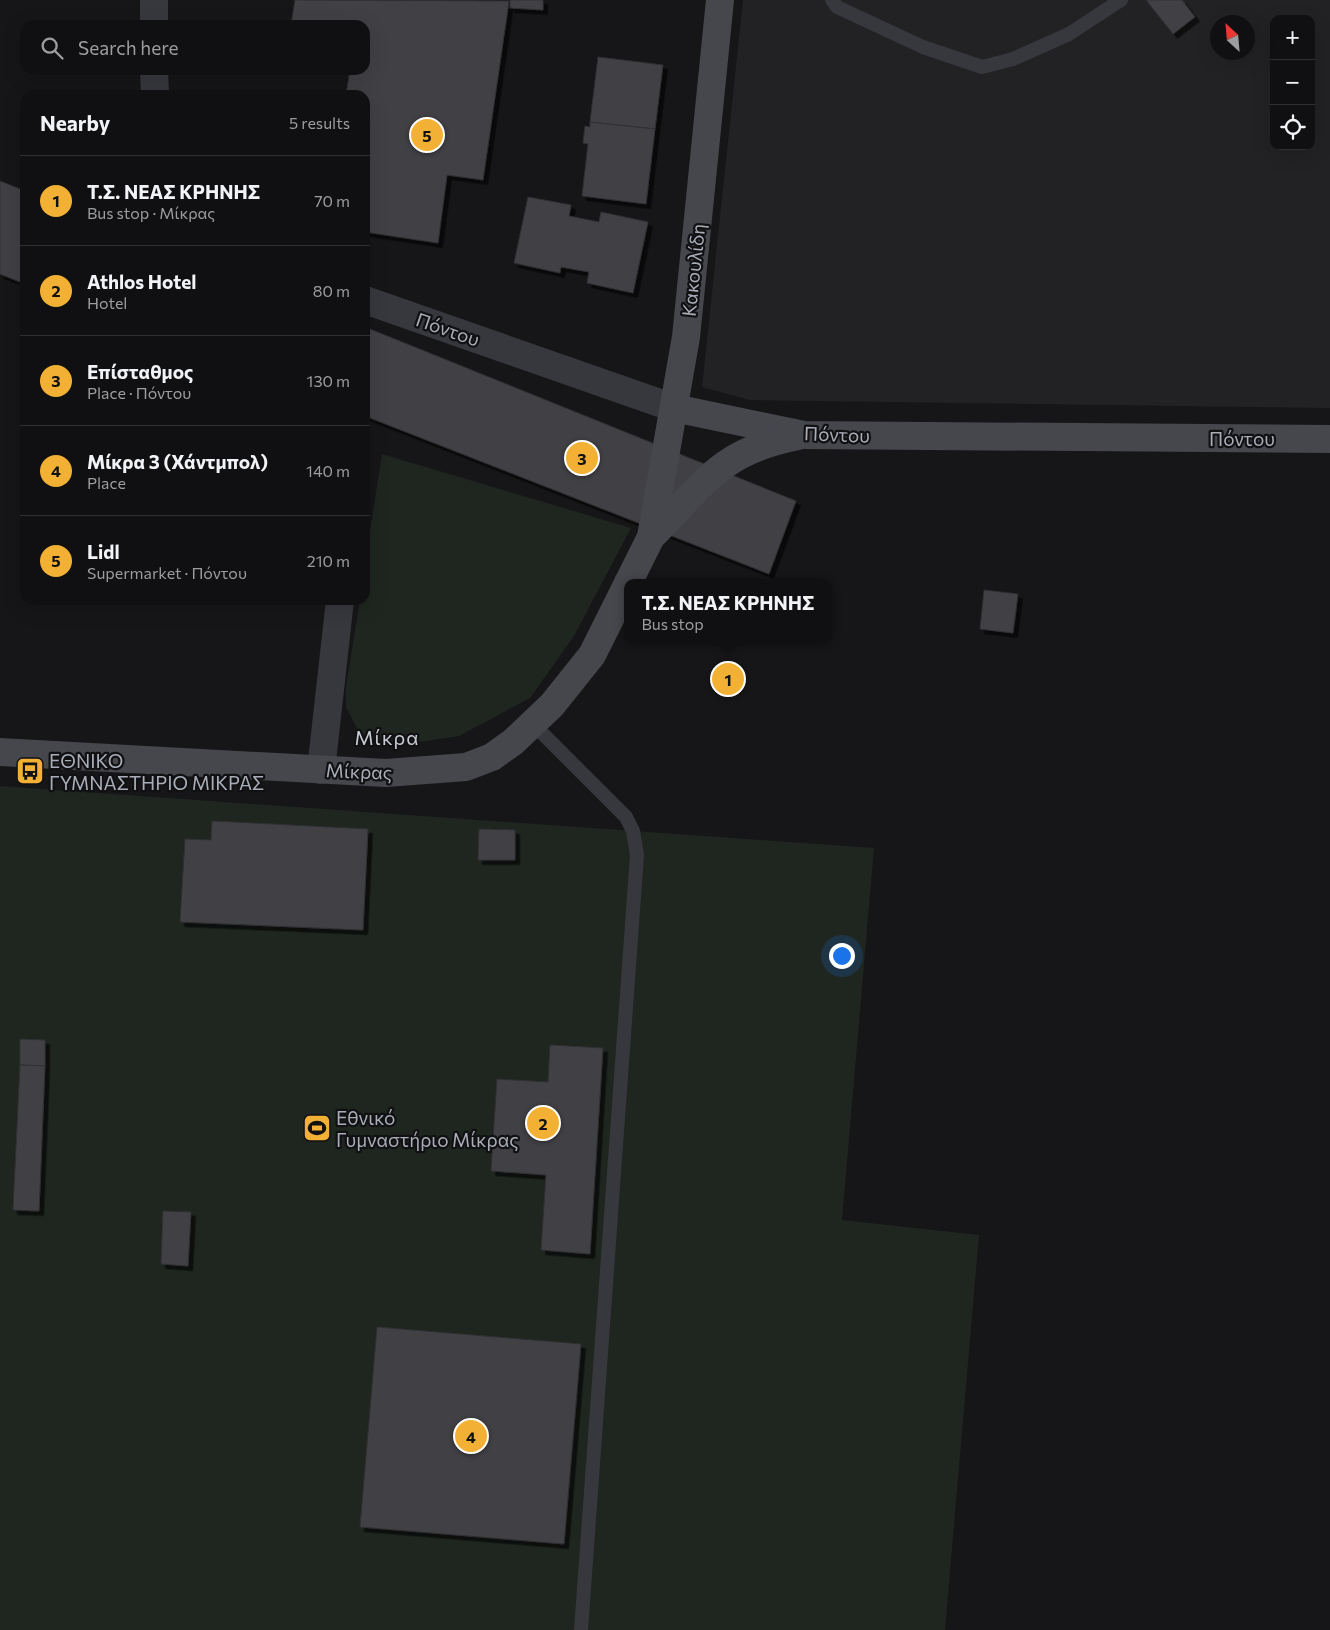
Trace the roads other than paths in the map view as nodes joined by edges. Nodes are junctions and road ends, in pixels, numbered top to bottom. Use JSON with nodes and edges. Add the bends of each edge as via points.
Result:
{"nodes":[{"id":1,"x":154,"y":0,"type":"edge"},
{"id":2,"x":720,"y":0,"type":"edge"},
{"id":3,"x":832,"y":0,"type":"edge"},
{"id":4,"x":1121,"y":0,"type":"edge"},
{"id":5,"x":154,"y":20,"type":"edge"},
{"id":6,"x":154,"y":75,"type":"edge"},
{"id":7,"x":155,"y":90,"type":"edge"},
{"id":8,"x":370,"y":302,"type":"edge"},
{"id":9,"x":674,"y":408,"type":"junction"},
{"id":10,"x":804,"y":435,"type":"junction"},
{"id":11,"x":1330,"y":439,"type":"edge"},
{"id":12,"x":651,"y":537,"type":"junction"},
{"id":13,"x":630,"y":579,"type":"edge"},
{"id":14,"x":624,"y":591,"type":"edge"},
{"id":15,"x":339,"y":605,"type":"edge"},
{"id":16,"x":533,"y":724,"type":"junction"},
{"id":17,"x":0,"y":752,"type":"edge"},
{"id":18,"x":321,"y":770,"type":"junction"},
{"id":19,"x":581,"y":1630,"type":"edge"}],
"edges":[{"from":1,"to":5,"type":"street"},
{"from":2,"to":9,"type":"main road","name":"Κακουλίδη","via":[[686,337]]},
{"from":3,"to":4,"type":"lane","via":[[837,7],[923,47],[982,67],[1014,59],[1070,34]]},
{"from":6,"to":7,"type":"street"},
{"from":8,"to":9,"type":"street","name":"Πόντου"},
{"from":9,"to":10,"type":"main road","name":"Πόντου"},
{"from":9,"to":12,"type":"main road","name":"Κακουλίδη"},
{"from":10,"to":11,"type":"main road","name":"Πόντου"},
{"from":10,"to":12,"type":"main road","via":[[773,442],[727,463]]},
{"from":12,"to":13,"type":"main road","name":"Μίκρας"},
{"from":14,"to":16,"type":"main road","name":"Μίκρας","via":[[592,655]]},
{"from":15,"to":18,"type":"street"},
{"from":16,"to":18,"type":"main road","name":"Μίκρας","via":[[492,757],[466,767],[386,773]]},
{"from":16,"to":19,"type":"lane","via":[[626,817],[633,832],[637,855]]},
{"from":17,"to":18,"type":"main road","name":"Μίκρας"}]}
